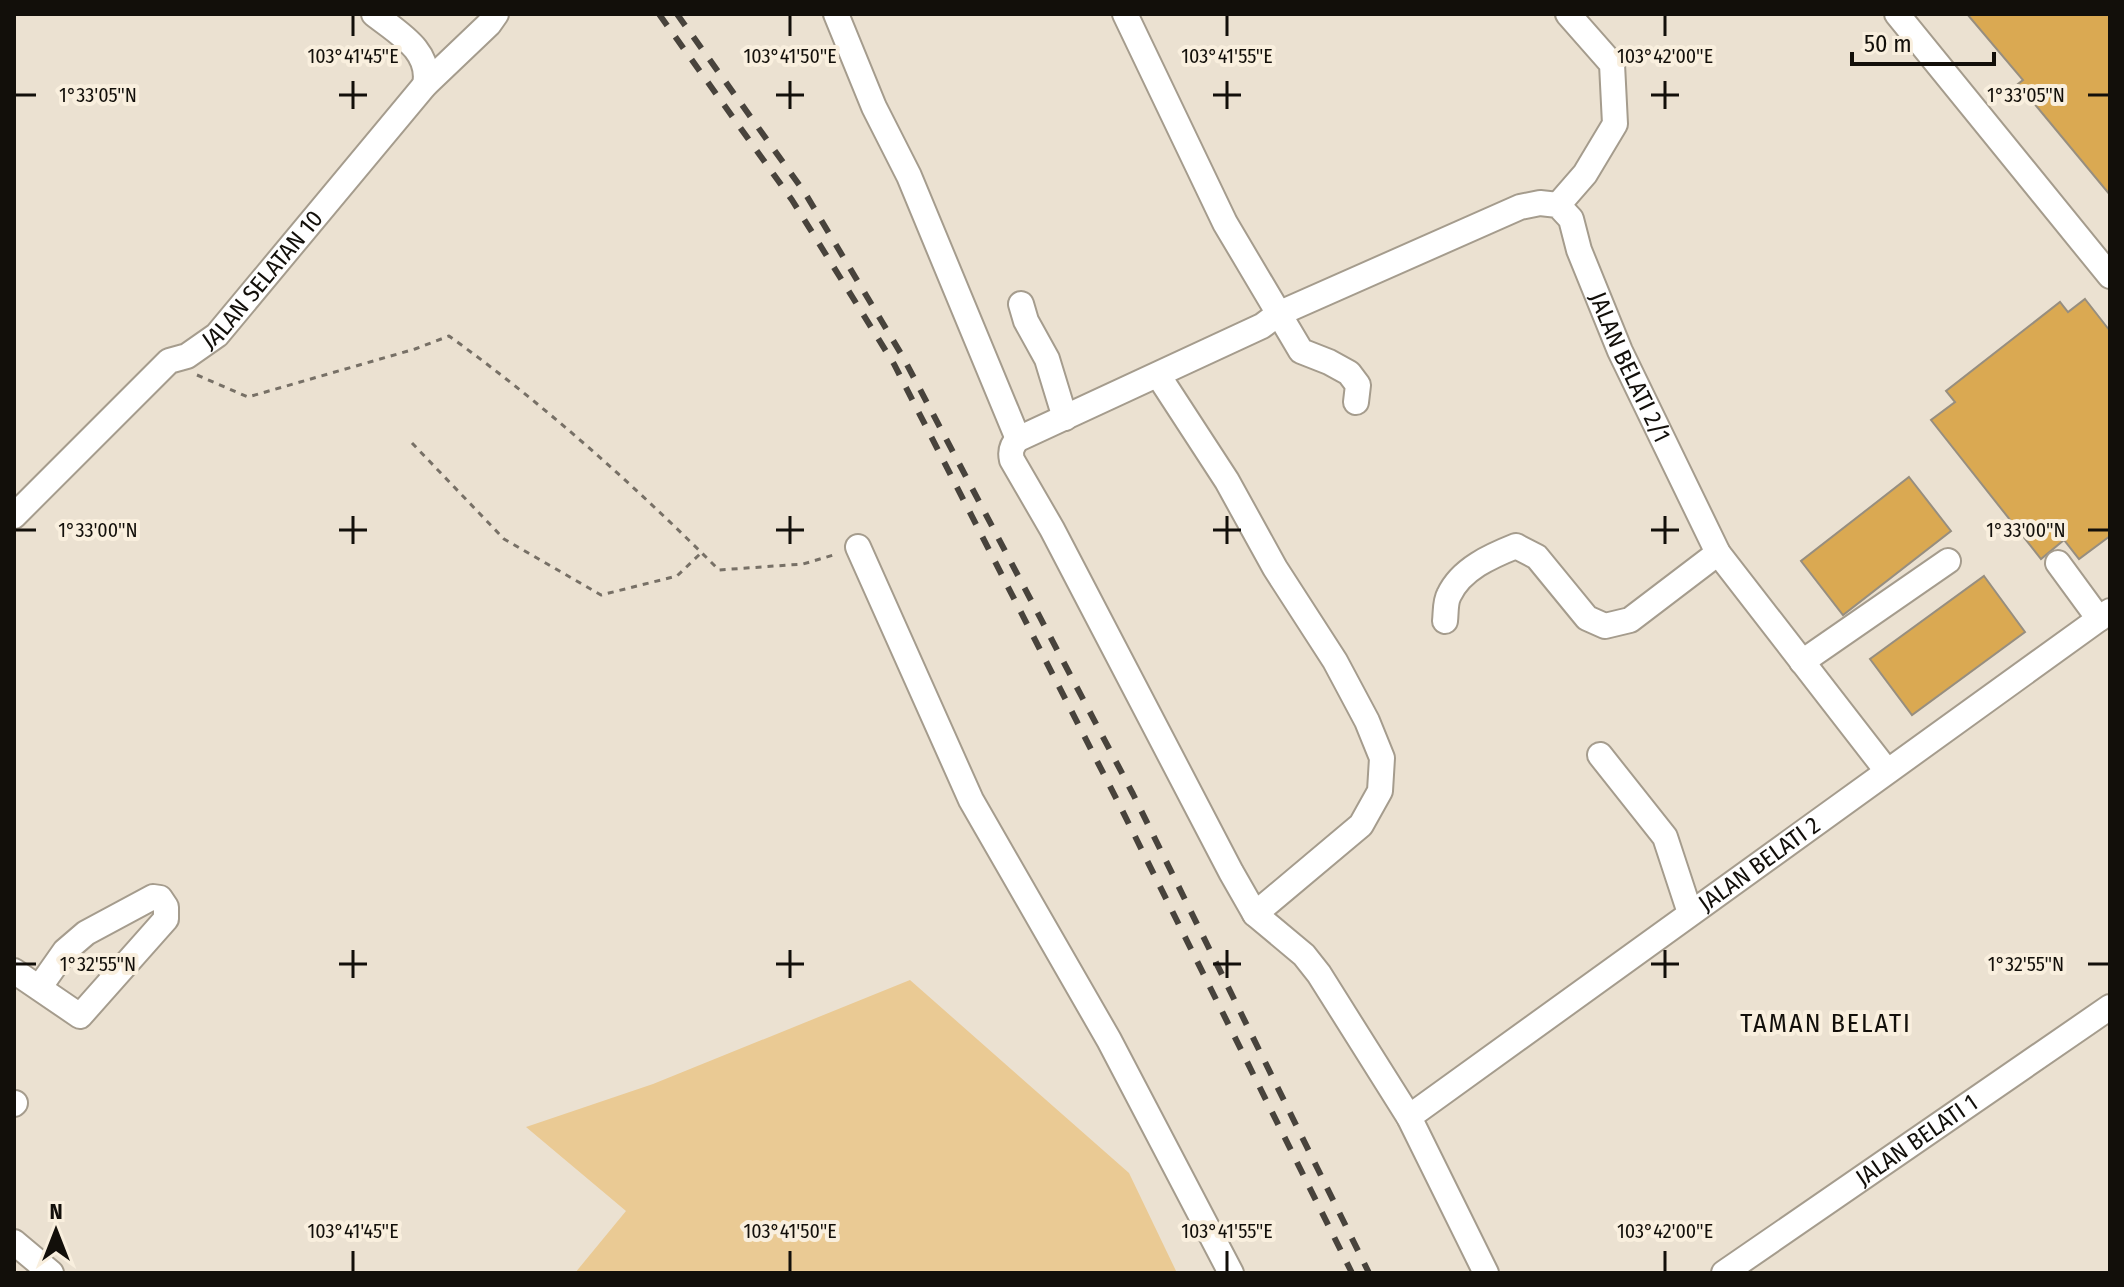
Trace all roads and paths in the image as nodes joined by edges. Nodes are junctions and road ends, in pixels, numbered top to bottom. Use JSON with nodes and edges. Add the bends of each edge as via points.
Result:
{"nodes":[{"id":1,"x":374,"y":14,"type":"edge"},
{"id":2,"x":496,"y":14,"type":"edge"},
{"id":3,"x":836,"y":14,"type":"edge"},
{"id":4,"x":1125,"y":14,"type":"edge"},
{"id":5,"x":1568,"y":14,"type":"edge"},
{"id":6,"x":1897,"y":14,"type":"edge"},
{"id":7,"x":425,"y":85,"type":"junction"},
{"id":8,"x":1558,"y":205,"type":"junction"},
{"id":9,"x":2110,"y":276,"type":"edge"},
{"id":10,"x":1021,"y":304,"type":"dead end"},
{"id":11,"x":1278,"y":314,"type":"junction"},
{"id":12,"x":169,"y":361,"type":"junction"},
{"id":13,"x":1158,"y":375,"type":"junction"},
{"id":14,"x":1356,"y":402,"type":"dead end"},
{"id":15,"x":1065,"y":418,"type":"junction"},
{"id":16,"x":1018,"y":439,"type":"junction"},
{"id":17,"x":412,"y":443,"type":"dead end"},
{"id":18,"x":14,"y":516,"type":"edge"},
{"id":19,"x":858,"y":547,"type":"joint"},
{"id":20,"x":701,"y":553,"type":"junction"},
{"id":21,"x":1718,"y":553,"type":"junction"},
{"id":22,"x":1948,"y":561,"type":"dead end"},
{"id":23,"x":2058,"y":563,"type":"dead end"},
{"id":24,"x":2104,"y":615,"type":"edge"},
{"id":25,"x":1445,"y":621,"type":"dead end"},
{"id":26,"x":1802,"y":662,"type":"junction"},
{"id":27,"x":1600,"y":755,"type":"dead end"},
{"id":28,"x":1887,"y":771,"type":"junction"},
{"id":29,"x":1690,"y":913,"type":"junction"},
{"id":30,"x":1255,"y":914,"type":"junction"},
{"id":31,"x":14,"y":971,"type":"edge"},
{"id":32,"x":39,"y":988,"type":"junction"},
{"id":33,"x":2110,"y":1007,"type":"edge"},
{"id":34,"x":1409,"y":1117,"type":"junction"},
{"id":35,"x":14,"y":1242,"type":"edge"},
{"id":36,"x":51,"y":1273,"type":"edge"},
{"id":37,"x":1231,"y":1273,"type":"edge"},
{"id":38,"x":1486,"y":1273,"type":"edge"},
{"id":39,"x":1724,"y":1273,"type":"edge"}],
"edges":[{"from":1,"to":7,"type":"street","via":[[422,56],[428,73]]},
{"from":2,"to":7,"type":"street","name":"JALAN SELATAN 10"},
{"from":3,"to":16,"type":"street"},
{"from":4,"to":11,"type":"street","via":[[1225,223]]},
{"from":5,"to":8,"type":"street","via":[[1612,64],[1615,124],[1585,174]]},
{"from":6,"to":9,"type":"street"},
{"from":7,"to":12,"type":"street","name":"JALAN SELATAN 10","via":[[217,335],[200,349]]},
{"from":8,"to":11,"type":"street","via":[[1520,207]]},
{"from":8,"to":21,"type":"street","name":"JALAN BELATI 2/1","via":[[1571,219],[1620,351]]},
{"from":10,"to":15,"type":"street","via":[[1047,359]]},
{"from":11,"to":13,"type":"street"},
{"from":11,"to":14,"type":"street","via":[[1301,351],[1349,373],[1358,385]]},
{"from":12,"to":18,"type":"street","name":"JALAN SELATAN 10"},
{"from":12,"to":20,"type":"path","via":[[248,397],[449,336],[511,381]]},
{"from":13,"to":15,"type":"street"},
{"from":13,"to":30,"type":"street","via":[[1335,661],[1382,758],[1380,791],[1361,825]]},
{"from":15,"to":16,"type":"street"},
{"from":16,"to":30,"type":"street","via":[[1012,460]]},
{"from":17,"to":20,"type":"path","via":[[504,539],[601,595],[677,576]]},
{"from":19,"to":20,"type":"path","via":[[773,569],[719,570]]},
{"from":19,"to":37,"type":"street","via":[[971,800],[1109,1040]]},
{"from":21,"to":25,"type":"street","via":[[1630,620],[1605,626],[1587,618],[1537,557],[1516,546],[1463,576],[1448,596]]},
{"from":21,"to":26,"type":"street","name":"JALAN BELATI 2/1"},
{"from":22,"to":26,"type":"street"},
{"from":23,"to":24,"type":"street"},
{"from":24,"to":28,"type":"street","name":"JALAN BELATI 2"},
{"from":26,"to":28,"type":"street","name":"JALAN BELATI 2/1"},
{"from":27,"to":29,"type":"street","via":[[1665,837]]},
{"from":28,"to":29,"type":"street","name":"JALAN BELATI 2"},
{"from":29,"to":34,"type":"street","name":"JALAN BELATI 2"},
{"from":30,"to":34,"type":"street","via":[[1319,974]]},
{"from":31,"to":32,"type":"street"},
{"from":32,"to":32,"type":"street","via":[[65,951],[86,933],[153,897],[165,904],[166,919],[80,1016]]},
{"from":33,"to":39,"type":"street","name":"JALAN BELATI 1"},
{"from":34,"to":38,"type":"street"},
{"from":35,"to":36,"type":"street"}]}
